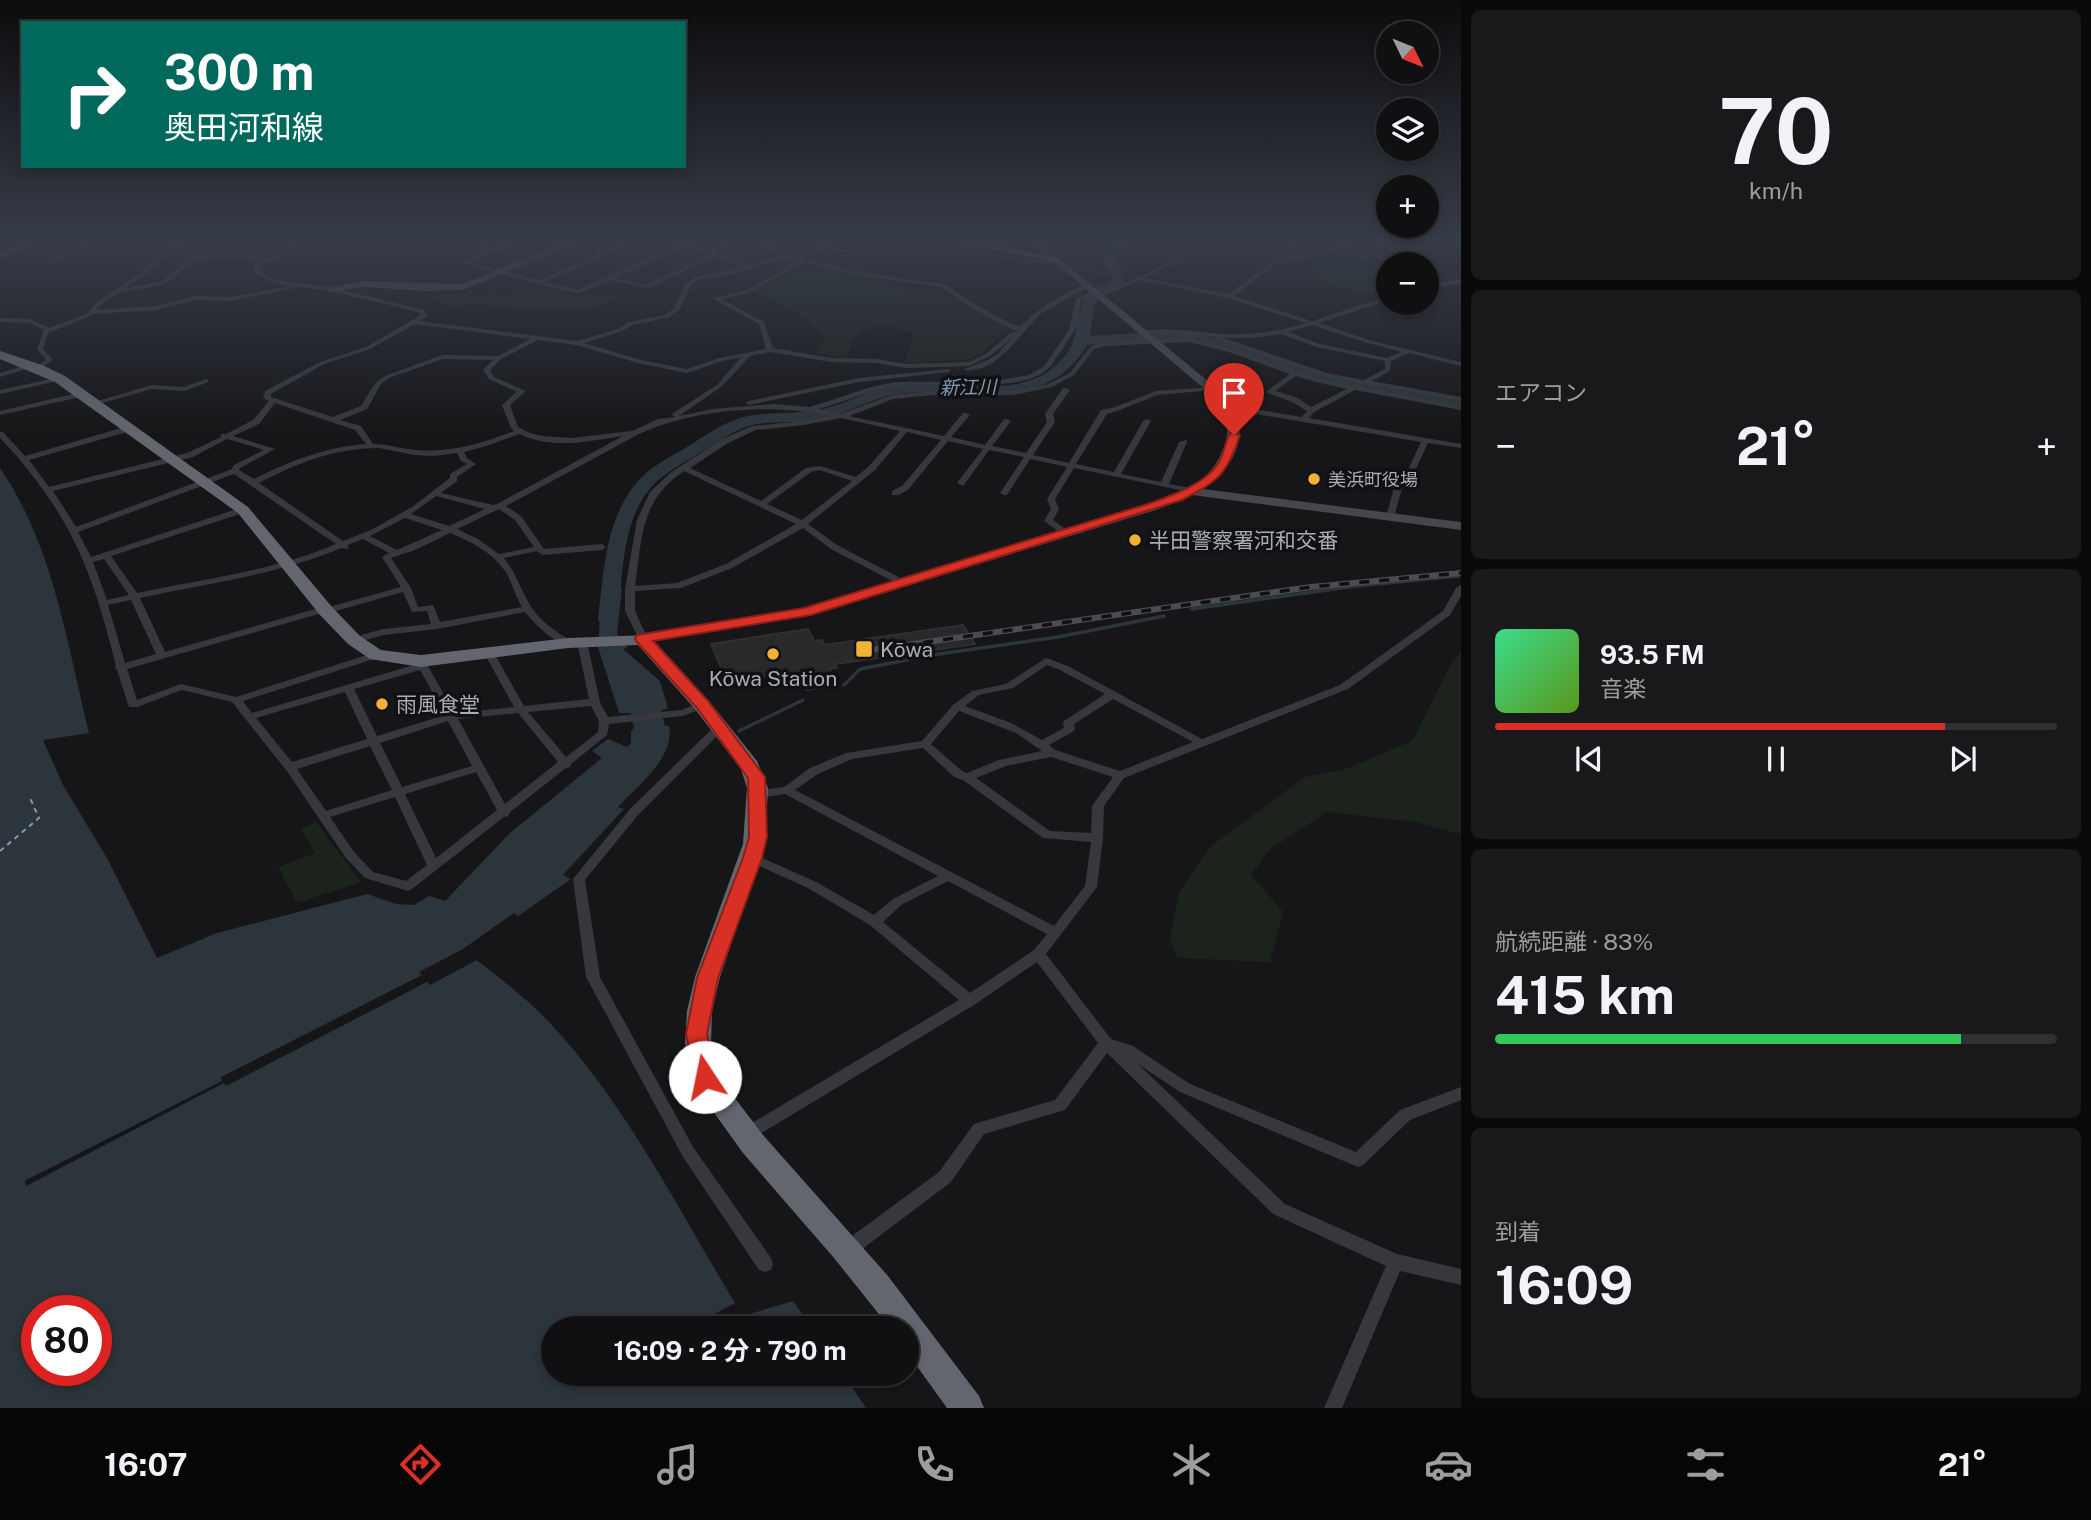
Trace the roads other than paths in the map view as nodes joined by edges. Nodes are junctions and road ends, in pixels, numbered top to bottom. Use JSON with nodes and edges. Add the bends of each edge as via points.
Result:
{"nodes":[{"id":1,"x":98,"y":305,"type":"edge"},
{"id":2,"x":169,"y":305,"type":"edge"},
{"id":3,"x":396,"y":305,"type":"edge"},
{"id":4,"x":679,"y":305,"type":"edge"},
{"id":5,"x":728,"y":305,"type":"edge"},
{"id":6,"x":972,"y":305,"type":"edge"},
{"id":7,"x":1060,"y":305,"type":"edge"},
{"id":8,"x":1077,"y":305,"type":"edge"},
{"id":9,"x":1110,"y":305,"type":"edge"},
{"id":10,"x":1255,"y":305,"type":"edge"},
{"id":11,"x":1366,"y":305,"type":"edge"},
{"id":12,"x":93,"y":312,"type":"junction"},
{"id":13,"x":0,"y":320,"type":"edge"},
{"id":14,"x":416,"y":322,"type":"junction"},
{"id":15,"x":1308,"y":322,"type":"junction"},
{"id":16,"x":48,"y":330,"type":"junction"},
{"id":17,"x":1023,"y":331,"type":"junction"},
{"id":18,"x":1279,"y":331,"type":"junction"},
{"id":19,"x":539,"y":337,"type":"junction"},
{"id":20,"x":1149,"y":337,"type":"junction"},
{"id":21,"x":1218,"y":338,"type":"junction"},
{"id":22,"x":577,"y":343,"type":"junction"},
{"id":23,"x":770,"y":350,"type":"junction"},
{"id":24,"x":1407,"y":352,"type":"junction"},
{"id":25,"x":748,"y":354,"type":"junction"},
{"id":26,"x":0,"y":355,"type":"edge"},
{"id":27,"x":499,"y":358,"type":"junction"},
{"id":28,"x":1388,"y":360,"type":"junction"},
{"id":29,"x":1461,"y":364,"type":"edge"},
{"id":30,"x":34,"y":367,"type":"junction"},
{"id":31,"x":1294,"y":374,"type":"junction"},
{"id":32,"x":0,"y":375,"type":"edge"},
{"id":33,"x":60,"y":379,"type":"junction"},
{"id":34,"x":206,"y":381,"type":"dead end"},
{"id":35,"x":1363,"y":384,"type":"junction"},
{"id":36,"x":1211,"y":389,"type":"junction"},
{"id":37,"x":1350,"y":389,"type":"junction"},
{"id":38,"x":1066,"y":390,"type":"dead end"},
{"id":39,"x":0,"y":393,"type":"edge"},
{"id":40,"x":89,"y":398,"type":"junction"},
{"id":41,"x":1461,"y":399,"type":"edge"},
{"id":42,"x":273,"y":401,"type":"junction"},
{"id":43,"x":1224,"y":406,"type":"junction"},
{"id":44,"x":1461,"y":408,"type":"edge"},
{"id":45,"x":812,"y":410,"type":"junction"},
{"id":46,"x":1311,"y":410,"type":"junction"},
{"id":47,"x":709,"y":412,"type":"junction"},
{"id":48,"x":0,"y":413,"type":"edge"},
{"id":49,"x":966,"y":415,"type":"dead end"},
{"id":50,"x":841,"y":416,"type":"junction"},
{"id":51,"x":333,"y":420,"type":"junction"},
{"id":52,"x":1304,"y":420,"type":"junction"},
{"id":53,"x":1007,"y":421,"type":"dead end"},
{"id":54,"x":1147,"y":421,"type":"dead end"},
{"id":55,"x":654,"y":424,"type":"junction"},
{"id":56,"x":131,"y":428,"type":"junction"},
{"id":57,"x":905,"y":430,"type":"junction"},
{"id":58,"x":520,"y":431,"type":"junction"},
{"id":59,"x":636,"y":432,"type":"junction"},
{"id":60,"x":0,"y":434,"type":"edge"},
{"id":61,"x":224,"y":436,"type":"junction"},
{"id":62,"x":946,"y":438,"type":"junction"},
{"id":63,"x":1426,"y":440,"type":"junction"},
{"id":64,"x":1183,"y":442,"type":"dead end"},
{"id":65,"x":371,"y":446,"type":"junction"},
{"id":66,"x":1461,"y":446,"type":"edge"},
{"id":67,"x":986,"y":447,"type":"junction"},
{"id":68,"x":460,"y":451,"type":"junction"},
{"id":69,"x":1029,"y":456,"type":"junction"},
{"id":70,"x":25,"y":459,"type":"junction"},
{"id":71,"x":174,"y":460,"type":"junction"},
{"id":72,"x":1072,"y":465,"type":"junction"},
{"id":73,"x":684,"y":468,"type":"junction"},
{"id":74,"x":234,"y":471,"type":"junction"},
{"id":75,"x":1116,"y":475,"type":"junction"},
{"id":76,"x":855,"y":479,"type":"junction"},
{"id":77,"x":206,"y":482,"type":"junction"},
{"id":78,"x":255,"y":482,"type":"junction"},
{"id":79,"x":961,"y":483,"type":"dead end"},
{"id":80,"x":1164,"y":485,"type":"junction"},
{"id":81,"x":47,"y":490,"type":"junction"},
{"id":82,"x":1191,"y":491,"type":"junction"},
{"id":83,"x":895,"y":493,"type":"dead end"},
{"id":84,"x":1004,"y":493,"type":"dead end"},
{"id":85,"x":438,"y":494,"type":"junction"},
{"id":86,"x":762,"y":504,"type":"junction"},
{"id":87,"x":496,"y":507,"type":"junction"},
{"id":88,"x":243,"y":510,"type":"junction"},
{"id":89,"x":404,"y":515,"type":"junction"},
{"id":90,"x":1390,"y":517,"type":"junction"},
{"id":91,"x":803,"y":524,"type":"junction"},
{"id":92,"x":1461,"y":526,"type":"edge"},
{"id":93,"x":450,"y":528,"type":"junction"},
{"id":94,"x":74,"y":531,"type":"junction"},
{"id":95,"x":1065,"y":533,"type":"junction"},
{"id":96,"x":365,"y":537,"type":"junction"},
{"id":97,"x":345,"y":547,"type":"junction"},
{"id":98,"x":602,"y":547,"type":"dead end"},
{"id":99,"x":539,"y":548,"type":"junction"},
{"id":100,"x":396,"y":554,"type":"junction"},
{"id":101,"x":106,"y":555,"type":"junction"},
{"id":102,"x":498,"y":557,"type":"junction"},
{"id":103,"x":88,"y":561,"type":"junction"},
{"id":104,"x":289,"y":564,"type":"junction"},
{"id":105,"x":903,"y":583,"type":"junction"},
{"id":106,"x":405,"y":588,"type":"junction"},
{"id":107,"x":1461,"y":588,"type":"edge"},
{"id":108,"x":630,"y":589,"type":"junction"},
{"id":109,"x":134,"y":596,"type":"junction"},
{"id":110,"x":104,"y":603,"type":"junction"},
{"id":111,"x":527,"y":609,"type":"junction"},
{"id":112,"x":326,"y":610,"type":"junction"},
{"id":113,"x":437,"y":626,"type":"junction"},
{"id":114,"x":636,"y":639,"type":"junction"},
{"id":115,"x":354,"y":640,"type":"junction"},
{"id":116,"x":580,"y":642,"type":"junction"},
{"id":117,"x":489,"y":653,"type":"junction"},
{"id":118,"x":376,"y":655,"type":"junction"},
{"id":119,"x":162,"y":656,"type":"junction"},
{"id":120,"x":422,"y":664,"type":"junction"},
{"id":121,"x":120,"y":668,"type":"junction"},
{"id":122,"x":348,"y":687,"type":"junction"},
{"id":123,"x":1111,"y":695,"type":"junction"},
{"id":124,"x":236,"y":700,"type":"junction"},
{"id":125,"x":595,"y":702,"type":"junction"},
{"id":126,"x":957,"y":706,"type":"junction"},
{"id":127,"x":693,"y":709,"type":"junction"},
{"id":128,"x":521,"y":710,"type":"junction"},
{"id":129,"x":249,"y":717,"type":"junction"},
{"id":130,"x":450,"y":717,"type":"junction"},
{"id":131,"x":604,"y":721,"type":"junction"},
{"id":132,"x":720,"y":727,"type":"junction"},
{"id":133,"x":374,"y":741,"type":"junction"},
{"id":134,"x":1200,"y":742,"type":"junction"},
{"id":135,"x":925,"y":744,"type":"junction"},
{"id":136,"x":1047,"y":749,"type":"junction"},
{"id":137,"x":566,"y":764,"type":"junction"},
{"id":138,"x":289,"y":767,"type":"junction"},
{"id":139,"x":477,"y":768,"type":"junction"},
{"id":140,"x":1120,"y":775,"type":"junction"},
{"id":141,"x":967,"y":777,"type":"junction"},
{"id":142,"x":787,"y":790,"type":"junction"},
{"id":143,"x":399,"y":792,"type":"junction"},
{"id":144,"x":759,"y":794,"type":"junction"},
{"id":145,"x":504,"y":813,"type":"junction"},
{"id":146,"x":325,"y":815,"type":"junction"},
{"id":147,"x":1097,"y":838,"type":"junction"},
{"id":148,"x":752,"y":858,"type":"junction"},
{"id":149,"x":433,"y":867,"type":"junction"},
{"id":150,"x":948,"y":876,"type":"junction"},
{"id":151,"x":875,"y":922,"type":"junction"},
{"id":152,"x":1054,"y":932,"type":"junction"},
{"id":153,"x":1039,"y":954,"type":"junction"},
{"id":154,"x":969,"y":1001,"type":"junction"},
{"id":155,"x":1106,"y":1043,"type":"junction"},
{"id":156,"x":1461,"y":1093,"type":"edge"},
{"id":157,"x":745,"y":1135,"type":"junction"},
{"id":158,"x":847,"y":1250,"type":"junction"},
{"id":159,"x":1396,"y":1262,"type":"junction"},
{"id":160,"x":765,"y":1264,"type":"dead end"},
{"id":161,"x":1461,"y":1277,"type":"edge"},
{"id":162,"x":967,"y":1408,"type":"edge"},
{"id":163,"x":1333,"y":1408,"type":"edge"}],
"edges":[{"from":1,"to":12,"type":"street"},
{"from":2,"to":12,"type":"street"},
{"from":3,"to":14,"type":"street","via":[[422,311],[424,316]]},
{"from":4,"to":22,"type":"street","via":[[667,316],[631,323]]},
{"from":5,"to":23,"type":"street","via":[[762,323]]},
{"from":6,"to":17,"type":"street"},
{"from":7,"to":17,"type":"street","via":[[1037,314]]},
{"from":8,"to":45,"type":"street","via":[[1074,330],[1040,373],[988,383],[923,381],[879,386]]},
{"from":9,"to":20,"type":"main road"},
{"from":10,"to":15,"type":"street"},
{"from":11,"to":15,"type":"street"},
{"from":12,"to":16,"type":"street"},
{"from":13,"to":16,"type":"street","via":[[30,321]]},
{"from":14,"to":19,"type":"street"},
{"from":14,"to":42,"type":"street","via":[[368,348],[322,363],[268,393]]},
{"from":15,"to":18,"type":"street"},
{"from":15,"to":24,"type":"street"},
{"from":16,"to":30,"type":"street","via":[[40,349],[50,360]]},
{"from":17,"to":23,"type":"street","via":[[970,363],[906,366]]},
{"from":17,"to":47,"type":"street","via":[[999,357],[974,369],[859,380]]},
{"from":18,"to":21,"type":"street"},
{"from":18,"to":28,"type":"street","via":[[1318,346]]},
{"from":19,"to":22,"type":"street"},
{"from":19,"to":27,"type":"street"},
{"from":20,"to":21,"type":"street","via":[[1174,332]]},
{"from":20,"to":31,"type":"street","via":[[1189,340]]},
{"from":20,"to":36,"type":"main road"},
{"from":20,"to":50,"type":"street","via":[[1092,348],[1072,374],[1050,386],[1013,393],[892,397]]},
{"from":21,"to":35,"type":"street"},
{"from":22,"to":25,"type":"street","via":[[687,371]]},
{"from":23,"to":25,"type":"street"},
{"from":24,"to":28,"type":"street"},
{"from":24,"to":29,"type":"street"},
{"from":25,"to":55,"type":"street","via":[[719,386],[684,412]]},
{"from":26,"to":30,"type":"highway"},
{"from":27,"to":51,"type":"street","via":[[442,357],[387,377],[364,407]]},
{"from":27,"to":58,"type":"street","via":[[486,370],[491,378],[522,391],[506,405]]},
{"from":28,"to":35,"type":"street","via":[[1388,370]]},
{"from":30,"to":32,"type":"street"},
{"from":30,"to":33,"type":"highway"},
{"from":31,"to":37,"type":"street"},
{"from":31,"to":46,"type":"street","via":[[1270,392]]},
{"from":33,"to":39,"type":"street"},
{"from":33,"to":40,"type":"highway"},
{"from":34,"to":40,"type":"street","via":[[185,389],[152,387]]},
{"from":35,"to":37,"type":"street"},
{"from":35,"to":41,"type":"street"},
{"from":36,"to":43,"type":"main road"},
{"from":36,"to":72,"type":"street","via":[[1158,393],[1104,412]]},
{"from":37,"to":44,"type":"street"},
{"from":37,"to":46,"type":"street"},
{"from":38,"to":69,"type":"street"},
{"from":40,"to":48,"type":"street"},
{"from":40,"to":56,"type":"highway"},
{"from":42,"to":51,"type":"street"},
{"from":42,"to":61,"type":"street","via":[[256,422]]},
{"from":43,"to":52,"type":"street"},
{"from":43,"to":82,"type":"main road","via":[[1233,424],[1232,447],[1224,465]]},
{"from":45,"to":47,"type":"street","via":[[774,406]]},
{"from":45,"to":50,"type":"street"},
{"from":46,"to":52,"type":"street"},
{"from":47,"to":55,"type":"street"},
{"from":49,"to":62,"type":"street"},
{"from":50,"to":57,"type":"street"},
{"from":50,"to":73,"type":"street","via":[[755,428]]},
{"from":51,"to":65,"type":"street","via":[[358,428]]},
{"from":52,"to":63,"type":"street"},
{"from":53,"to":67,"type":"street"},
{"from":54,"to":75,"type":"street"},
{"from":55,"to":59,"type":"street"},
{"from":56,"to":70,"type":"street"},
{"from":56,"to":71,"type":"highway"},
{"from":57,"to":62,"type":"street"},
{"from":57,"to":76,"type":"street","via":[[872,468]]},
{"from":58,"to":59,"type":"street","via":[[561,440]]},
{"from":58,"to":68,"type":"street","via":[[478,449]]},
{"from":59,"to":87,"type":"street"},
{"from":60,"to":70,"type":"street"},
{"from":61,"to":71,"type":"street"},
{"from":61,"to":74,"type":"street","via":[[271,449]]},
{"from":62,"to":67,"type":"street"},
{"from":62,"to":83,"type":"street","via":[[905,488]]},
{"from":63,"to":66,"type":"street"},
{"from":63,"to":90,"type":"street","via":[[1410,473],[1396,486]]},
{"from":64,"to":80,"type":"street"},
{"from":65,"to":68,"type":"street","via":[[418,453]]},
{"from":65,"to":78,"type":"street","via":[[306,456]]},
{"from":67,"to":69,"type":"street"},
{"from":67,"to":79,"type":"street"},
{"from":68,"to":85,"type":"street","via":[[472,464],[453,476]]},
{"from":69,"to":72,"type":"street"},
{"from":69,"to":84,"type":"street"},
{"from":70,"to":81,"type":"street"},
{"from":71,"to":77,"type":"highway"},
{"from":71,"to":81,"type":"street"},
{"from":72,"to":75,"type":"street"},
{"from":72,"to":95,"type":"street","via":[[1051,499],[1055,509],[1048,520]]},
{"from":73,"to":86,"type":"street"},
{"from":73,"to":108,"type":"street","via":[[653,494],[640,520]]},
{"from":74,"to":77,"type":"street"},
{"from":74,"to":78,"type":"street"},
{"from":75,"to":80,"type":"street"},
{"from":76,"to":86,"type":"street","via":[[820,468],[809,470]]},
{"from":76,"to":91,"type":"street"},
{"from":77,"to":88,"type":"highway"},
{"from":77,"to":94,"type":"street"},
{"from":78,"to":97,"type":"street"},
{"from":80,"to":82,"type":"street"},
{"from":81,"to":94,"type":"street"},
{"from":82,"to":90,"type":"main road"},
{"from":82,"to":95,"type":"main road"},
{"from":85,"to":87,"type":"street"},
{"from":85,"to":89,"type":"street"},
{"from":86,"to":91,"type":"street"},
{"from":87,"to":93,"type":"street"},
{"from":87,"to":99,"type":"street","via":[[518,518]]},
{"from":88,"to":101,"type":"street"},
{"from":88,"to":104,"type":"highway"},
{"from":89,"to":93,"type":"street"},
{"from":89,"to":96,"type":"street"},
{"from":90,"to":92,"type":"main road"},
{"from":91,"to":105,"type":"street","via":[[834,547]]},
{"from":91,"to":108,"type":"street","via":[[729,566],[678,586]]},
{"from":93,"to":100,"type":"street"},
{"from":93,"to":102,"type":"street"},
{"from":94,"to":103,"type":"street"},
{"from":95,"to":105,"type":"main road"},
{"from":96,"to":97,"type":"street"},
{"from":96,"to":100,"type":"street"},
{"from":97,"to":104,"type":"street"},
{"from":98,"to":99,"type":"street","via":[[542,552]]},
{"from":99,"to":102,"type":"street"},
{"from":100,"to":106,"type":"street","via":[[386,557]]},
{"from":101,"to":103,"type":"street"},
{"from":101,"to":109,"type":"street"},
{"from":102,"to":111,"type":"street"},
{"from":103,"to":110,"type":"street"},
{"from":104,"to":109,"type":"street"},
{"from":104,"to":112,"type":"highway"},
{"from":105,"to":114,"type":"main road","via":[[787,616]]},
{"from":106,"to":112,"type":"street"},
{"from":106,"to":113,"type":"street","via":[[415,610],[430,607]]},
{"from":107,"to":134,"type":"street","via":[[1447,613],[1344,687]]},
{"from":108,"to":114,"type":"street"},
{"from":109,"to":110,"type":"street"},
{"from":109,"to":119,"type":"street"},
{"from":110,"to":121,"type":"street"},
{"from":111,"to":113,"type":"street"},
{"from":111,"to":116,"type":"street","via":[[542,625]]},
{"from":112,"to":115,"type":"highway"},
{"from":112,"to":119,"type":"street"},
{"from":113,"to":115,"type":"street"},
{"from":114,"to":116,"type":"highway"},
{"from":114,"to":127,"type":"highway"},
{"from":115,"to":118,"type":"highway"},
{"from":116,"to":117,"type":"highway"},
{"from":116,"to":125,"type":"street"},
{"from":117,"to":120,"type":"highway"},
{"from":117,"to":128,"type":"street"},
{"from":118,"to":120,"type":"highway"},
{"from":118,"to":124,"type":"street"},
{"from":119,"to":121,"type":"street"},
{"from":120,"to":122,"type":"street"},
{"from":120,"to":130,"type":"street"},
{"from":121,"to":124,"type":"street","via":[[133,705],[181,687]]},
{"from":122,"to":129,"type":"street"},
{"from":122,"to":133,"type":"street"},
{"from":123,"to":126,"type":"street","via":[[1046,661],[1009,687],[976,693]]},
{"from":123,"to":134,"type":"street"},
{"from":123,"to":136,"type":"street","via":[[1068,723],[1070,729]]},
{"from":124,"to":129,"type":"street"},
{"from":125,"to":128,"type":"street"},
{"from":125,"to":131,"type":"street"},
{"from":126,"to":135,"type":"street"},
{"from":126,"to":136,"type":"street","via":[[1020,732]]},
{"from":127,"to":131,"type":"street"},
{"from":127,"to":132,"type":"highway"},
{"from":128,"to":130,"type":"street"},
{"from":128,"to":137,"type":"street"},
{"from":129,"to":138,"type":"street"},
{"from":130,"to":133,"type":"street"},
{"from":130,"to":139,"type":"street"},
{"from":131,"to":137,"type":"street","via":[[603,733]]},
{"from":132,"to":144,"type":"highway","via":[[757,777]]},
{"from":132,"to":160,"type":"street","via":[[634,812],[579,878],[593,977],[688,1152]]},
{"from":133,"to":138,"type":"street"},
{"from":133,"to":143,"type":"street"},
{"from":134,"to":140,"type":"street"},
{"from":135,"to":141,"type":"street"},
{"from":135,"to":142,"type":"street","via":[[850,756],[814,771]]},
{"from":136,"to":140,"type":"street"},
{"from":136,"to":141,"type":"street"},
{"from":137,"to":145,"type":"street"},
{"from":138,"to":146,"type":"street"},
{"from":139,"to":143,"type":"street"},
{"from":139,"to":145,"type":"street"},
{"from":140,"to":147,"type":"street","via":[[1097,806]]},
{"from":141,"to":147,"type":"street","via":[[1047,835]]},
{"from":142,"to":144,"type":"street"},
{"from":142,"to":150,"type":"street"},
{"from":143,"to":146,"type":"street"},
{"from":143,"to":149,"type":"street"},
{"from":144,"to":148,"type":"highway","via":[[758,837]]},
{"from":145,"to":149,"type":"street"},
{"from":146,"to":149,"type":"street","via":[[369,875],[408,886]]},
{"from":147,"to":152,"type":"street","via":[[1091,887]]},
{"from":148,"to":151,"type":"street","via":[[812,885]]},
{"from":148,"to":157,"type":"highway","via":[[707,978],[696,1034],[705,1077]]},
{"from":150,"to":151,"type":"street","via":[[897,902]]},
{"from":150,"to":152,"type":"street"},
{"from":151,"to":154,"type":"street"},
{"from":152,"to":153,"type":"street"},
{"from":153,"to":154,"type":"street"},
{"from":153,"to":155,"type":"street"},
{"from":154,"to":157,"type":"street"},
{"from":155,"to":156,"type":"street","via":[[1128,1050],[1185,1088],[1358,1160],[1405,1115]]},
{"from":155,"to":158,"type":"street","via":[[1060,1105],[979,1129],[945,1177]]},
{"from":155,"to":159,"type":"street","via":[[1279,1209]]},
{"from":157,"to":158,"type":"highway"},
{"from":158,"to":162,"type":"highway"},
{"from":159,"to":161,"type":"street"},
{"from":159,"to":163,"type":"street"}]}
